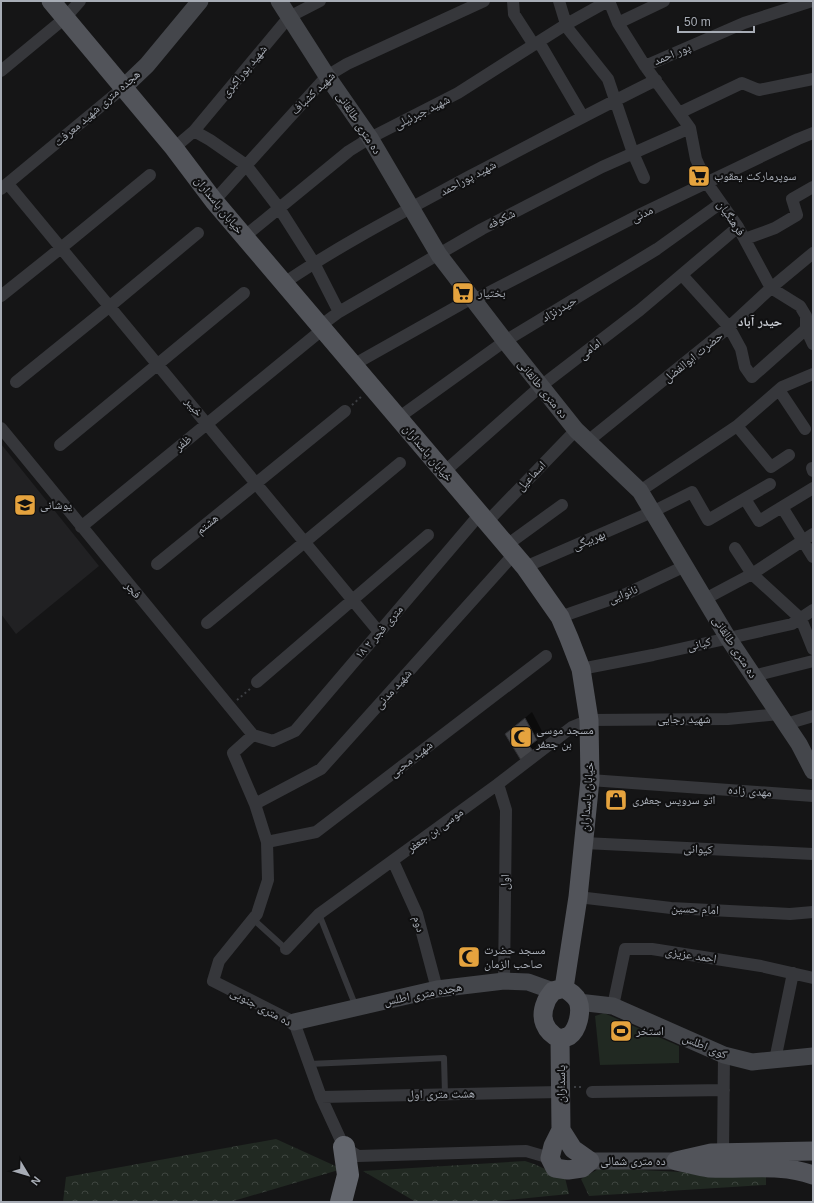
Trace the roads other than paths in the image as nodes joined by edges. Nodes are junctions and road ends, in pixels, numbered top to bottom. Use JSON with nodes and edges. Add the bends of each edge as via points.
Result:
{"nodes":[{"id":1,"x":51,"y":1,"type":"edge"},
{"id":2,"x":80,"y":1,"type":"edge"},
{"id":3,"x":200,"y":1,"type":"edge"},
{"id":4,"x":279,"y":1,"type":"edge"},
{"id":5,"x":320,"y":1,"type":"edge"},
{"id":6,"x":484,"y":1,"type":"edge"},
{"id":7,"x":513,"y":1,"type":"edge"},
{"id":8,"x":559,"y":1,"type":"edge"},
{"id":9,"x":609,"y":1,"type":"edge"},
{"id":10,"x":664,"y":1,"type":"edge"},
{"id":11,"x":812,"y":1,"type":"edge"},
{"id":12,"x":289,"y":17,"type":"junction"},
{"id":13,"x":65,"y":18,"type":"junction"},
{"id":14,"x":618,"y":23,"type":"junction"},
{"id":15,"x":566,"y":24,"type":"junction"},
{"id":16,"x":536,"y":44,"type":"junction"},
{"id":17,"x":645,"y":66,"type":"junction"},
{"id":18,"x":1,"y":71,"type":"edge"},
{"id":19,"x":327,"y":76,"type":"junction"},
{"id":20,"x":813,"y":79,"type":"edge"},
{"id":21,"x":656,"y":80,"type":"junction"},
{"id":22,"x":124,"y":87,"type":"junction"},
{"id":23,"x":615,"y":100,"type":"junction"},
{"id":24,"x":680,"y":113,"type":"junction"},
{"id":25,"x":583,"y":117,"type":"junction"},
{"id":26,"x":690,"y":128,"type":"junction"},
{"id":27,"x":194,"y":131,"type":"junction"},
{"id":28,"x":813,"y":133,"type":"edge"},
{"id":29,"x":370,"y":138,"type":"junction"},
{"id":30,"x":174,"y":148,"type":"junction"},
{"id":31,"x":633,"y":153,"type":"junction"},
{"id":32,"x":246,"y":165,"type":"junction"},
{"id":33,"x":150,"y":175,"type":"dead end"},
{"id":34,"x":644,"y":178,"type":"dead end"},
{"id":35,"x":706,"y":183,"type":"junction"},
{"id":36,"x":4,"y":186,"type":"edge"},
{"id":37,"x":813,"y":188,"type":"edge"},
{"id":38,"x":214,"y":201,"type":"junction"},
{"id":39,"x":721,"y":203,"type":"junction"},
{"id":40,"x":279,"y":208,"type":"junction"},
{"id":41,"x":411,"y":208,"type":"junction"},
{"id":42,"x":738,"y":227,"type":"junction"},
{"id":43,"x":198,"y":233,"type":"dead end"},
{"id":44,"x":245,"y":236,"type":"junction"},
{"id":45,"x":745,"y":239,"type":"junction"},
{"id":46,"x":62,"y":248,"type":"junction"},
{"id":47,"x":813,"y":252,"type":"edge"},
{"id":48,"x":439,"y":255,"type":"junction"},
{"id":49,"x":314,"y":263,"type":"junction"},
{"id":50,"x":682,"y":275,"type":"junction"},
{"id":51,"x":284,"y":283,"type":"junction"},
{"id":52,"x":771,"y":288,"type":"junction"},
{"id":53,"x":244,"y":293,"type":"dead end"},
{"id":54,"x":1,"y":296,"type":"edge"},
{"id":55,"x":473,"y":299,"type":"junction"},
{"id":56,"x":110,"y":306,"type":"junction"},
{"id":57,"x":340,"y":312,"type":"junction"},
{"id":58,"x":322,"y":327,"type":"junction"},
{"id":59,"x":729,"y":327,"type":"junction"},
{"id":60,"x":810,"y":334,"type":"edge"},
{"id":61,"x":505,"y":341,"type":"junction"},
{"id":62,"x":158,"y":364,"type":"junction"},
{"id":63,"x":353,"y":365,"type":"junction"},
{"id":64,"x":813,"y":374,"type":"edge"},
{"id":65,"x":16,"y":382,"type":"dead end"},
{"id":66,"x":541,"y":386,"type":"junction"},
{"id":67,"x":779,"y":390,"type":"junction"},
{"id":68,"x":345,"y":410,"type":"road end"},
{"id":69,"x":398,"y":418,"type":"junction"},
{"id":70,"x":208,"y":423,"type":"junction"},
{"id":71,"x":737,"y":426,"type":"junction"},
{"id":72,"x":1,"y":428,"type":"edge"},
{"id":73,"x":805,"y":429,"type":"dead end"},
{"id":74,"x":582,"y":435,"type":"junction"},
{"id":75,"x":60,"y":445,"type":"dead end"},
{"id":76,"x":789,"y":455,"type":"dead end"},
{"id":77,"x":400,"y":463,"type":"dead end"},
{"id":78,"x":444,"y":472,"type":"junction"},
{"id":79,"x":257,"y":483,"type":"junction"},
{"id":80,"x":770,"y":484,"type":"dead end"},
{"id":81,"x":813,"y":488,"type":"edge"},
{"id":82,"x":640,"y":491,"type":"junction"},
{"id":83,"x":745,"y":499,"type":"junction"},
{"id":84,"x":562,"y":505,"type":"dead end"},
{"id":85,"x":782,"y":507,"type":"junction"},
{"id":86,"x":652,"y":512,"type":"junction"},
{"id":87,"x":483,"y":518,"type":"junction"},
{"id":88,"x":81,"y":527,"type":"junction"},
{"id":89,"x":813,"y":534,"type":"edge"},
{"id":90,"x":428,"y":535,"type":"dead end"},
{"id":91,"x":803,"y":541,"type":"junction"},
{"id":92,"x":305,"y":542,"type":"junction"},
{"id":93,"x":735,"y":548,"type":"dead end"},
{"id":94,"x":515,"y":555,"type":"junction"},
{"id":95,"x":813,"y":557,"type":"edge"},
{"id":96,"x":158,"y":564,"type":"dead end"},
{"id":97,"x":685,"y":566,"type":"junction"},
{"id":98,"x":752,"y":574,"type":"junction"},
{"id":99,"x":705,"y":599,"type":"junction"},
{"id":100,"x":353,"y":600,"type":"junction"},
{"id":101,"x":813,"y":610,"type":"edge"},
{"id":102,"x":560,"y":617,"type":"junction"},
{"id":103,"x":801,"y":618,"type":"junction"},
{"id":104,"x":207,"y":623,"type":"dead end"},
{"id":105,"x":379,"y":632,"type":"junction"},
{"id":106,"x":728,"y":638,"type":"junction"},
{"id":107,"x":813,"y":648,"type":"edge"},
{"id":108,"x":546,"y":656,"type":"dead end"},
{"id":109,"x":813,"y":661,"type":"edge"},
{"id":110,"x":581,"y":669,"type":"junction"},
{"id":111,"x":754,"y":676,"type":"junction"},
{"id":112,"x":257,"y":682,"type":"road end"},
{"id":113,"x":813,"y":716,"type":"edge"},
{"id":114,"x":783,"y":719,"type":"junction"},
{"id":115,"x":589,"y":720,"type":"junction"},
{"id":116,"x":253,"y":735,"type":"junction"},
{"id":117,"x":813,"y":771,"type":"edge"},
{"id":118,"x":590,"y":780,"type":"junction"},
{"id":119,"x":498,"y":784,"type":"junction"},
{"id":120,"x":813,"y":796,"type":"edge"},
{"id":121,"x":256,"y":804,"type":"junction"},
{"id":122,"x":267,"y":842,"type":"junction"},
{"id":123,"x":584,"y":843,"type":"junction"},
{"id":124,"x":813,"y":854,"type":"edge"},
{"id":125,"x":393,"y":861,"type":"junction"},
{"id":126,"x":578,"y":897,"type":"junction"},
{"id":127,"x":813,"y":912,"type":"edge"},
{"id":128,"x":319,"y":914,"type":"junction"},
{"id":129,"x":253,"y":919,"type":"junction"},
{"id":130,"x":286,"y":949,"type":"joint"},
{"id":131,"x":793,"y":973,"type":"junction"},
{"id":132,"x":813,"y":978,"type":"edge"},
{"id":133,"x":504,"y":981,"type":"junction"},
{"id":134,"x":437,"y":989,"type":"junction"},
{"id":135,"x":559,"y":990,"type":"junction"},
{"id":136,"x":578,"y":1002,"type":"junction"},
{"id":137,"x":613,"y":1006,"type":"junction"},
{"id":138,"x":356,"y":1008,"type":"junction"},
{"id":139,"x":294,"y":1022,"type":"junction"},
{"id":140,"x":560,"y":1039,"type":"junction"},
{"id":141,"x":812,"y":1054,"type":"edge"},
{"id":142,"x":724,"y":1055,"type":"junction"},
{"id":143,"x":775,"y":1060,"type":"junction"},
{"id":144,"x":309,"y":1064,"type":"junction"},
{"id":145,"x":561,"y":1090,"type":"junction"},
{"id":146,"x":724,"y":1090,"type":"junction"},
{"id":147,"x":592,"y":1092,"type":"road end"},
{"id":148,"x":445,"y":1094,"type":"junction"},
{"id":149,"x":321,"y":1097,"type":"junction"},
{"id":150,"x":561,"y":1130,"type":"junction"},
{"id":151,"x":344,"y":1147,"type":"junction"},
{"id":152,"x":813,"y":1151,"type":"edge"},
{"id":153,"x":723,"y":1153,"type":"junction"},
{"id":154,"x":550,"y":1158,"type":"junction"},
{"id":155,"x":590,"y":1161,"type":"junction"},
{"id":156,"x":676,"y":1161,"type":"junction"},
{"id":157,"x":813,"y":1175,"type":"edge"},
{"id":158,"x":342,"y":1202,"type":"edge"}],
"edges":[{"from":1,"to":13,"type":"main road","name":"خیابان پاسداران"},
{"from":2,"to":13,"type":"street"},
{"from":3,"to":22,"type":"street","name":"هجده متری شهید معرفت","via":[[147,65]]},
{"from":4,"to":12,"type":"street","name":"ده متری طالقانی"},
{"from":5,"to":12,"type":"street","name":"شهید پوراکبری"},
{"from":6,"to":19,"type":"street","name":"شهید کشباف","via":[[347,64]]},
{"from":7,"to":16,"type":"street","via":[[514,14]]},
{"from":8,"to":15,"type":"street"},
{"from":9,"to":14,"type":"street","name":"فرهنگیان"},
{"from":9,"to":15,"type":"street","name":"شهید جبرئیلی"},
{"from":10,"to":14,"type":"street"},
{"from":11,"to":17,"type":"street","name":"پور احمد","via":[[744,23]]},
{"from":12,"to":19,"type":"street","name":"ده متری طالقانی"},
{"from":12,"to":27,"type":"street","name":"شهید پوراکبری"},
{"from":13,"to":18,"type":"street"},
{"from":13,"to":22,"type":"main road","name":"خیابان پاسداران"},
{"from":14,"to":17,"type":"street","name":"فرهنگیان"},
{"from":15,"to":16,"type":"street","name":"شهید جبرئیلی"},
{"from":15,"to":23,"type":"street","via":[[608,79]]},
{"from":16,"to":25,"type":"street"},
{"from":16,"to":29,"type":"street","name":"شهید جبرئیلی","via":[[458,93]]},
{"from":17,"to":21,"type":"street","name":"فرهنگیان"},
{"from":19,"to":29,"type":"street","name":"ده متری طالقانی"},
{"from":19,"to":32,"type":"street","name":"شهید کشباف"},
{"from":20,"to":24,"type":"street","via":[[759,90],[742,83]]},
{"from":21,"to":23,"type":"street","name":"شهید پوراحمد"},
{"from":21,"to":24,"type":"street","name":"فرهنگیان"},
{"from":22,"to":30,"type":"main road","name":"خیابان پاسداران"},
{"from":22,"to":36,"type":"street","name":"هجده متری شهید معرفت"},
{"from":23,"to":25,"type":"street","name":"شهید پوراحمد"},
{"from":23,"to":31,"type":"street"},
{"from":24,"to":26,"type":"street","name":"فرهنگیان"},
{"from":25,"to":41,"type":"street","name":"شهید پوراحمد"},
{"from":26,"to":31,"type":"street","name":"شکوفه"},
{"from":26,"to":35,"type":"street","name":"فرهنگیان","via":[[696,159]]},
{"from":27,"to":30,"type":"street","name":"شهید پوراکبری"},
{"from":27,"to":32,"type":"street"},
{"from":28,"to":35,"type":"street","name":"مدنی"},
{"from":29,"to":40,"type":"street","name":"شهید جبرئیلی","via":[[349,151]]},
{"from":29,"to":41,"type":"street","name":"ده متری طالقانی"},
{"from":30,"to":38,"type":"main road","name":"خیابان پاسداران"},
{"from":31,"to":34,"type":"street"},
{"from":31,"to":48,"type":"street","name":"شکوفه","via":[[482,229]]},
{"from":32,"to":38,"type":"street","name":"شهید کشباف"},
{"from":32,"to":40,"type":"street"},
{"from":33,"to":46,"type":"street"},
{"from":35,"to":39,"type":"street","name":"فرهنگیان"},
{"from":35,"to":55,"type":"street","name":"مدنی"},
{"from":36,"to":46,"type":"street","name":"خیبر"},
{"from":37,"to":45,"type":"street","via":[[792,199],[797,215],[775,228]]},
{"from":38,"to":44,"type":"main road","name":"خیابان پاسداران"},
{"from":39,"to":42,"type":"street","name":"فرهنگیان"},
{"from":39,"to":61,"type":"street","name":"حیدرنژاد","via":[[657,249]]},
{"from":40,"to":44,"type":"street","name":"شهید جبرئیلی"},
{"from":40,"to":49,"type":"street"},
{"from":41,"to":48,"type":"street","name":"ده متری طالقانی"},
{"from":41,"to":49,"type":"street","name":"شهید پوراحمد"},
{"from":42,"to":45,"type":"street","name":"فرهنگیان"},
{"from":42,"to":50,"type":"street","name":"امامی"},
{"from":43,"to":56,"type":"street"},
{"from":44,"to":51,"type":"main road","name":"خیابان پاسداران"},
{"from":45,"to":52,"type":"street","name":"فرهنگیان"},
{"from":46,"to":54,"type":"street"},
{"from":46,"to":56,"type":"street","name":"خیبر"},
{"from":47,"to":52,"type":"street","name":"حضرت ابوالفضل"},
{"from":48,"to":55,"type":"street","name":"ده متری طالقانی"},
{"from":48,"to":57,"type":"street","name":"شکوفه"},
{"from":49,"to":51,"type":"street","name":"شهید پوراحمد"},
{"from":49,"to":57,"type":"street"},
{"from":50,"to":59,"type":"street"},
{"from":50,"to":66,"type":"street","name":"امامی"},
{"from":51,"to":58,"type":"main road","name":"خیابان پاسداران"},
{"from":52,"to":59,"type":"street","name":"حضرت ابوالفضل"},
{"from":52,"to":60,"type":"street","via":[[800,306],[806,316]]},
{"from":53,"to":62,"type":"street"},
{"from":55,"to":61,"type":"street","name":"ده متری طالقانی"},
{"from":55,"to":63,"type":"street","name":"مدنی"},
{"from":56,"to":62,"type":"street","name":"خیبر"},
{"from":56,"to":65,"type":"street"},
{"from":57,"to":58,"type":"street","name":"شکوفه"},
{"from":58,"to":63,"type":"main road","name":"خیابان پاسداران"},
{"from":58,"to":70,"type":"street","name":"ظفر"},
{"from":59,"to":60,"type":"street","via":[[741,349],[745,367],[752,377]]},
{"from":59,"to":74,"type":"street","name":"حضرت ابوالفضل"},
{"from":61,"to":66,"type":"street","name":"ده متری طالقانی"},
{"from":61,"to":69,"type":"street","name":"حیدرنژاد"},
{"from":62,"to":70,"type":"street","name":"خیبر"},
{"from":62,"to":75,"type":"street"},
{"from":63,"to":69,"type":"main road","name":"خیابان پاسداران"},
{"from":64,"to":67,"type":"street"},
{"from":66,"to":74,"type":"street","name":"ده متری طالقانی"},
{"from":66,"to":78,"type":"street","name":"امامی"},
{"from":67,"to":71,"type":"street"},
{"from":67,"to":73,"type":"street"},
{"from":68,"to":79,"type":"street","name":"هشتم"},
{"from":69,"to":78,"type":"main road","name":"خیابان پاسداران"},
{"from":70,"to":79,"type":"street","name":"خیبر"},
{"from":70,"to":88,"type":"street","name":"ظفر"},
{"from":71,"to":76,"type":"street","via":[[771,468]]},
{"from":71,"to":82,"type":"street"},
{"from":72,"to":88,"type":"street","name":"فجر"},
{"from":74,"to":82,"type":"street","name":"ده متری طالقانی"},
{"from":74,"to":87,"type":"street","name":"اسماعیل"},
{"from":77,"to":92,"type":"street"},
{"from":78,"to":87,"type":"main road","name":"خیابان پاسداران"},
{"from":79,"to":92,"type":"street","name":"خیبر"},
{"from":79,"to":96,"type":"street","name":"هشتم"},
{"from":80,"to":83,"type":"street"},
{"from":81,"to":85,"type":"street"},
{"from":82,"to":86,"type":"street","name":"ده متری طالقانی"},
{"from":83,"to":85,"type":"street","via":[[759,521]]},
{"from":83,"to":86,"type":"street","name":"بهربیگی","via":[[708,520],[692,492]]},
{"from":84,"to":94,"type":"street"},
{"from":85,"to":91,"type":"street"},
{"from":86,"to":94,"type":"street","name":"بهربیگی"},
{"from":86,"to":97,"type":"street","name":"ده متری طالقانی"},
{"from":87,"to":94,"type":"main road","name":"خیابان پاسداران"},
{"from":87,"to":105,"type":"street","name":"۱۸ متری فجر ۲"},
{"from":88,"to":116,"type":"street","name":"فجر"},
{"from":89,"to":91,"type":"street"},
{"from":90,"to":100,"type":"street"},
{"from":91,"to":95,"type":"street"},
{"from":91,"to":98,"type":"street"},
{"from":92,"to":100,"type":"street","name":"خیبر"},
{"from":92,"to":104,"type":"street"},
{"from":93,"to":98,"type":"street"},
{"from":94,"to":102,"type":"main road","name":"خیابان پاسداران"},
{"from":94,"to":121,"type":"street","name":"شهید مدنی","via":[[322,769]]},
{"from":97,"to":99,"type":"street","name":"ده متری طالقانی"},
{"from":97,"to":102,"type":"street","name":"نانوایی","via":[[626,594]]},
{"from":98,"to":99,"type":"street"},
{"from":98,"to":103,"type":"street"},
{"from":99,"to":106,"type":"street","name":"ده متری طالقانی"},
{"from":100,"to":105,"type":"street","name":"خیبر"},
{"from":100,"to":112,"type":"street"},
{"from":101,"to":103,"type":"street","name":"کیانی"},
{"from":102,"to":110,"type":"main road","name":"خیابان پاسداران"},
{"from":103,"to":106,"type":"street","name":"کیانی","via":[[792,624]]},
{"from":103,"to":107,"type":"street"},
{"from":105,"to":116,"type":"street","name":"۱۸ متری فجر ۲","via":[[295,731],[273,741]]},
{"from":106,"to":110,"type":"street","name":"کیانی"},
{"from":106,"to":111,"type":"street","name":"ده متری طالقانی"},
{"from":108,"to":122,"type":"street","name":"شهید محبی","via":[[316,832]]},
{"from":109,"to":111,"type":"street"},
{"from":110,"to":115,"type":"main road","name":"خیابان پاسداران"},
{"from":111,"to":114,"type":"street","name":"ده متری طالقانی"},
{"from":113,"to":114,"type":"street","name":"شهید رجایی"},
{"from":114,"to":115,"type":"street","name":"شهید رجایی"},
{"from":114,"to":117,"type":"street","name":"ده متری طالقانی"},
{"from":115,"to":118,"type":"main road","name":"خیابان پاسداران"},
{"from":115,"to":119,"type":"street","name":"موسی بن جعفر","via":[[572,727]]},
{"from":116,"to":121,"type":"street","name":"ده متری جنوبی","via":[[233,753]]},
{"from":118,"to":120,"type":"street","name":"مهدی زاده"},
{"from":118,"to":123,"type":"main road","name":"خیابان پاسداران"},
{"from":119,"to":125,"type":"street","name":"موسی بن جعفر"},
{"from":119,"to":133,"type":"street","name":"اول","via":[[506,810]]},
{"from":121,"to":122,"type":"street","name":"ده متری جنوبی"},
{"from":122,"to":129,"type":"street","name":"ده متری جنوبی","via":[[268,880]]},
{"from":123,"to":124,"type":"street","name":"کیوانی"},
{"from":123,"to":126,"type":"main road","name":"خیابان پاسداران"},
{"from":125,"to":128,"type":"street","name":"موسی بن جعفر"},
{"from":125,"to":134,"type":"street","name":"دوم","via":[[417,914]]},
{"from":126,"to":127,"type":"street","name":"امام حسین","via":[[671,908],[790,914]]},
{"from":126,"to":135,"type":"main road","name":"خیابان پاسداران"},
{"from":128,"to":130,"type":"street","name":"موسی بن جعفر"},
{"from":128,"to":138,"type":"lane"},
{"from":129,"to":130,"type":"lane"},
{"from":129,"to":139,"type":"street","name":"ده متری جنوبی","via":[[219,961],[213,981]]},
{"from":131,"to":132,"type":"street","name":"احمد عزیزی"},
{"from":131,"to":137,"type":"street","name":"احمد عزیزی","via":[[652,949],[625,949]]},
{"from":131,"to":143,"type":"street"},
{"from":133,"to":134,"type":"street","name":"هجده متری اطلس"},
{"from":133,"to":135,"type":"street","name":"هجده متری اطلس","via":[[528,982]]},
{"from":134,"to":138,"type":"street","name":"هجده متری اطلس"},
{"from":135,"to":136,"type":"main road","via":[[573,993]]},
{"from":135,"to":140,"type":"main road","via":[[546,1001],[543,1014],[546,1027],[552,1036]]},
{"from":136,"to":137,"type":"street","name":"کوی اطلس"},
{"from":136,"to":140,"type":"main road","via":[[579,1015],[576,1027],[570,1036]]},
{"from":137,"to":142,"type":"street","name":"کوی اطلس"},
{"from":138,"to":139,"type":"street","name":"هجده متری اطلس"},
{"from":139,"to":144,"type":"street","name":"ده متری جنوبی"},
{"from":140,"to":145,"type":"main road","name":"پاسداران"},
{"from":141,"to":143,"type":"street","name":"کوی اطلس"},
{"from":142,"to":143,"type":"street","name":"کوی اطلس","via":[[752,1062]]},
{"from":142,"to":146,"type":"street"},
{"from":144,"to":148,"type":"lane","via":[[444,1058]]},
{"from":144,"to":149,"type":"street","name":"ده متری جنوبی"},
{"from":145,"to":148,"type":"street","name":"هشت متری اول"},
{"from":145,"to":150,"type":"main road","name":"پاسداران"},
{"from":146,"to":147,"type":"street"},
{"from":146,"to":153,"type":"street"},
{"from":148,"to":149,"type":"street","name":"هشت متری اول"},
{"from":149,"to":151,"type":"street","name":"ده متری جنوبی"},
{"from":150,"to":154,"type":"main road","name":"پاسداران"},
{"from":150,"to":155,"type":"main road","via":[[573,1149]]},
{"from":151,"to":154,"type":"street","via":[[358,1156],[526,1151]]},
{"from":151,"to":158,"type":"highway","via":[[348,1175]]},
{"from":152,"to":153,"type":"main road"},
{"from":153,"to":156,"type":"main road","via":[[711,1153]]},
{"from":154,"to":155,"type":"main road","via":[[555,1168],[568,1170],[582,1168]]},
{"from":155,"to":156,"type":"street","name":"ده متری شمالی"},
{"from":156,"to":157,"type":"main road","via":[[708,1168],[766,1168],[803,1171]]}]}
